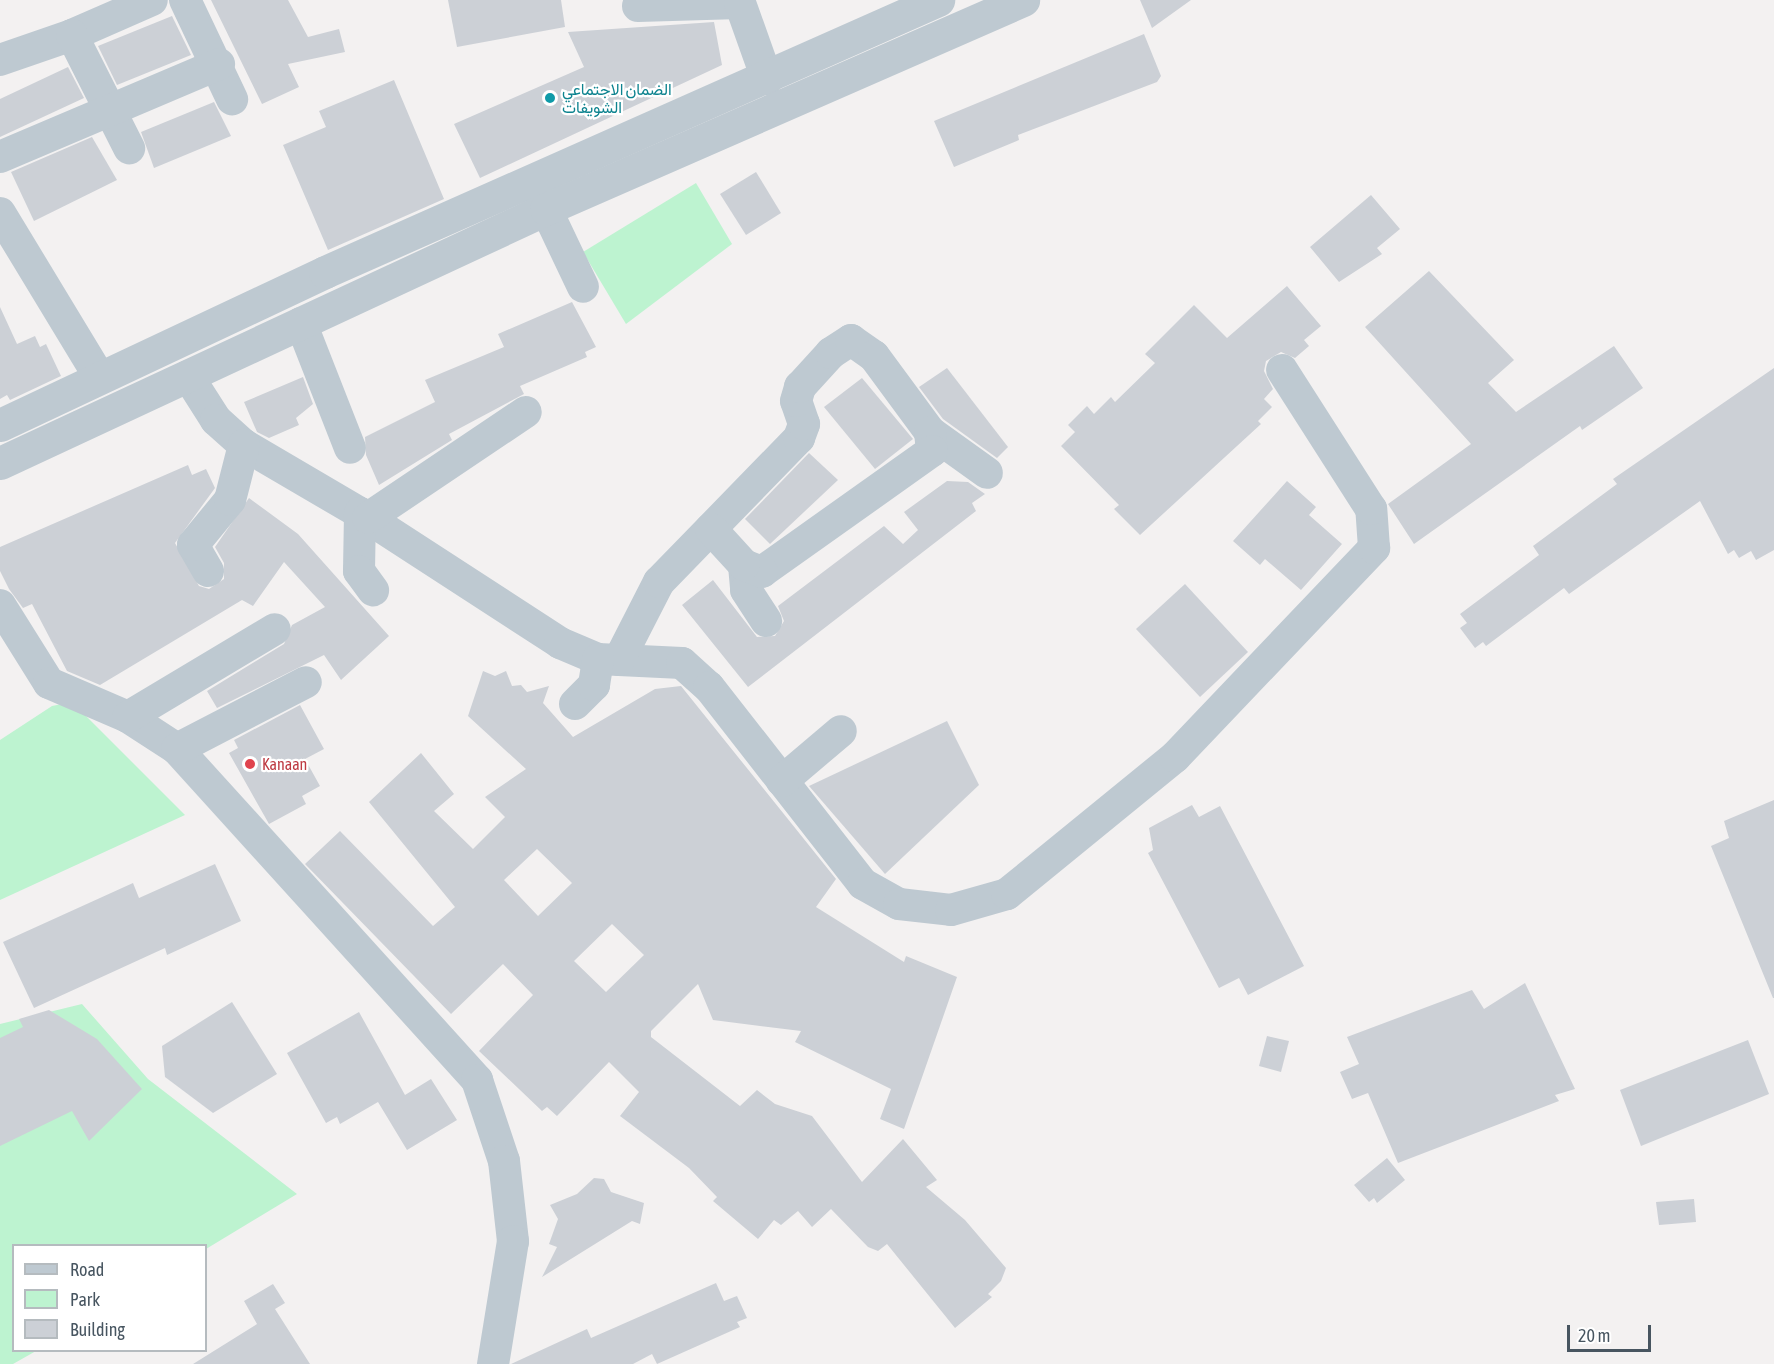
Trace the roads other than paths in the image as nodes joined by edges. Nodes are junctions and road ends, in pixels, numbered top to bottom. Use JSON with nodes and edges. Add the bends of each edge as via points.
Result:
{"nodes":[{"id":1,"x":152,"y":0,"type":"edge"},
{"id":2,"x":185,"y":0,"type":"edge"},
{"id":3,"x":938,"y":0,"type":"edge"},
{"id":4,"x":1023,"y":0,"type":"edge"},
{"id":5,"x":638,"y":6,"type":"dead end"},
{"id":6,"x":72,"y":35,"type":"junction"},
{"id":7,"x":0,"y":60,"type":"edge"},
{"id":8,"x":219,"y":64,"type":"junction"},
{"id":9,"x":767,"y":79,"type":"junction"},
{"id":10,"x":232,"y":99,"type":"dead end"},
{"id":11,"x":107,"y":109,"type":"junction"},
{"id":12,"x":129,"y":148,"type":"dead end"},
{"id":13,"x":0,"y":157,"type":"edge"},
{"id":14,"x":546,"y":209,"type":"junction"},
{"id":15,"x":0,"y":213,"type":"edge"},
{"id":16,"x":583,"y":286,"type":"dead end"},
{"id":17,"x":301,"y":323,"type":"junction"},
{"id":18,"x":1282,"y":369,"type":"dead end"},
{"id":19,"x":188,"y":376,"type":"junction"},
{"id":20,"x":100,"y":378,"type":"junction"},
{"id":21,"x":526,"y":412,"type":"dead end"},
{"id":22,"x":0,"y":425,"type":"edge"},
{"id":23,"x":930,"y":432,"type":"junction"},
{"id":24,"x":244,"y":445,"type":"junction"},
{"id":25,"x":350,"y":448,"type":"dead end"},
{"id":26,"x":0,"y":463,"type":"edge"},
{"id":27,"x":987,"y":473,"type":"dead end"},
{"id":28,"x":364,"y":515,"type":"junction"},
{"id":29,"x":711,"y":529,"type":"junction"},
{"id":30,"x":744,"y":565,"type":"junction"},
{"id":31,"x":208,"y":571,"type":"dead end"},
{"id":32,"x":372,"y":590,"type":"dead end"},
{"id":33,"x":0,"y":605,"type":"edge"},
{"id":34,"x":765,"y":621,"type":"dead end"},
{"id":35,"x":261,"y":625,"type":"dead end"},
{"id":36,"x":608,"y":660,"type":"junction"},
{"id":37,"x":306,"y":682,"type":"dead end"},
{"id":38,"x":575,"y":704,"type":"dead end"},
{"id":39,"x":118,"y":712,"type":"junction"},
{"id":40,"x":841,"y":731,"type":"dead end"},
{"id":41,"x":177,"y":749,"type":"junction"},
{"id":42,"x":782,"y":781,"type":"junction"},
{"id":43,"x":492,"y":1364,"type":"edge"}],
"edges":[{"from":1,"to":6,"type":"street"},
{"from":2,"to":8,"type":"street"},
{"from":3,"to":9,"type":"street"},
{"from":4,"to":14,"type":"street"},
{"from":5,"to":9,"type":"street","via":[[740,3]]},
{"from":6,"to":7,"type":"street"},
{"from":6,"to":11,"type":"street"},
{"from":8,"to":10,"type":"street"},
{"from":8,"to":11,"type":"street"},
{"from":9,"to":20,"type":"street","via":[[326,272]]},
{"from":11,"to":12,"type":"street"},
{"from":11,"to":13,"type":"street"},
{"from":14,"to":16,"type":"street"},
{"from":14,"to":17,"type":"street"},
{"from":15,"to":20,"type":"street"},
{"from":17,"to":19,"type":"street"},
{"from":17,"to":25,"type":"street"},
{"from":18,"to":42,"type":"street","via":[[1371,509],[1374,548],[1174,757],[1007,894],[951,910],[899,904],[863,884]]},
{"from":19,"to":24,"type":"street","via":[[216,420]]},
{"from":19,"to":26,"type":"street"},
{"from":20,"to":22,"type":"street"},
{"from":21,"to":28,"type":"street"},
{"from":23,"to":27,"type":"street"},
{"from":23,"to":29,"type":"street","via":[[874,356],[851,340],[800,387],[796,401],[804,424],[798,438]]},
{"from":23,"to":30,"type":"street","via":[[932,451],[845,510],[779,563],[762,572]]},
{"from":24,"to":28,"type":"street"},
{"from":24,"to":31,"type":"street","via":[[230,500],[193,545]]},
{"from":28,"to":32,"type":"street","via":[[359,571]]},
{"from":28,"to":36,"type":"street","via":[[560,643]]},
{"from":29,"to":30,"type":"street"},
{"from":29,"to":36,"type":"street","via":[[659,582]]},
{"from":30,"to":34,"type":"street","via":[[746,590]]},
{"from":33,"to":39,"type":"street","via":[[49,683]]},
{"from":35,"to":39,"type":"street"},
{"from":36,"to":38,"type":"street","via":[[594,685]]},
{"from":36,"to":42,"type":"street","via":[[682,663],[709,687]]},
{"from":37,"to":41,"type":"street"},
{"from":39,"to":41,"type":"street"},
{"from":40,"to":42,"type":"street"},
{"from":41,"to":43,"type":"street","via":[[477,1080],[504,1161],[513,1241]]}]}
